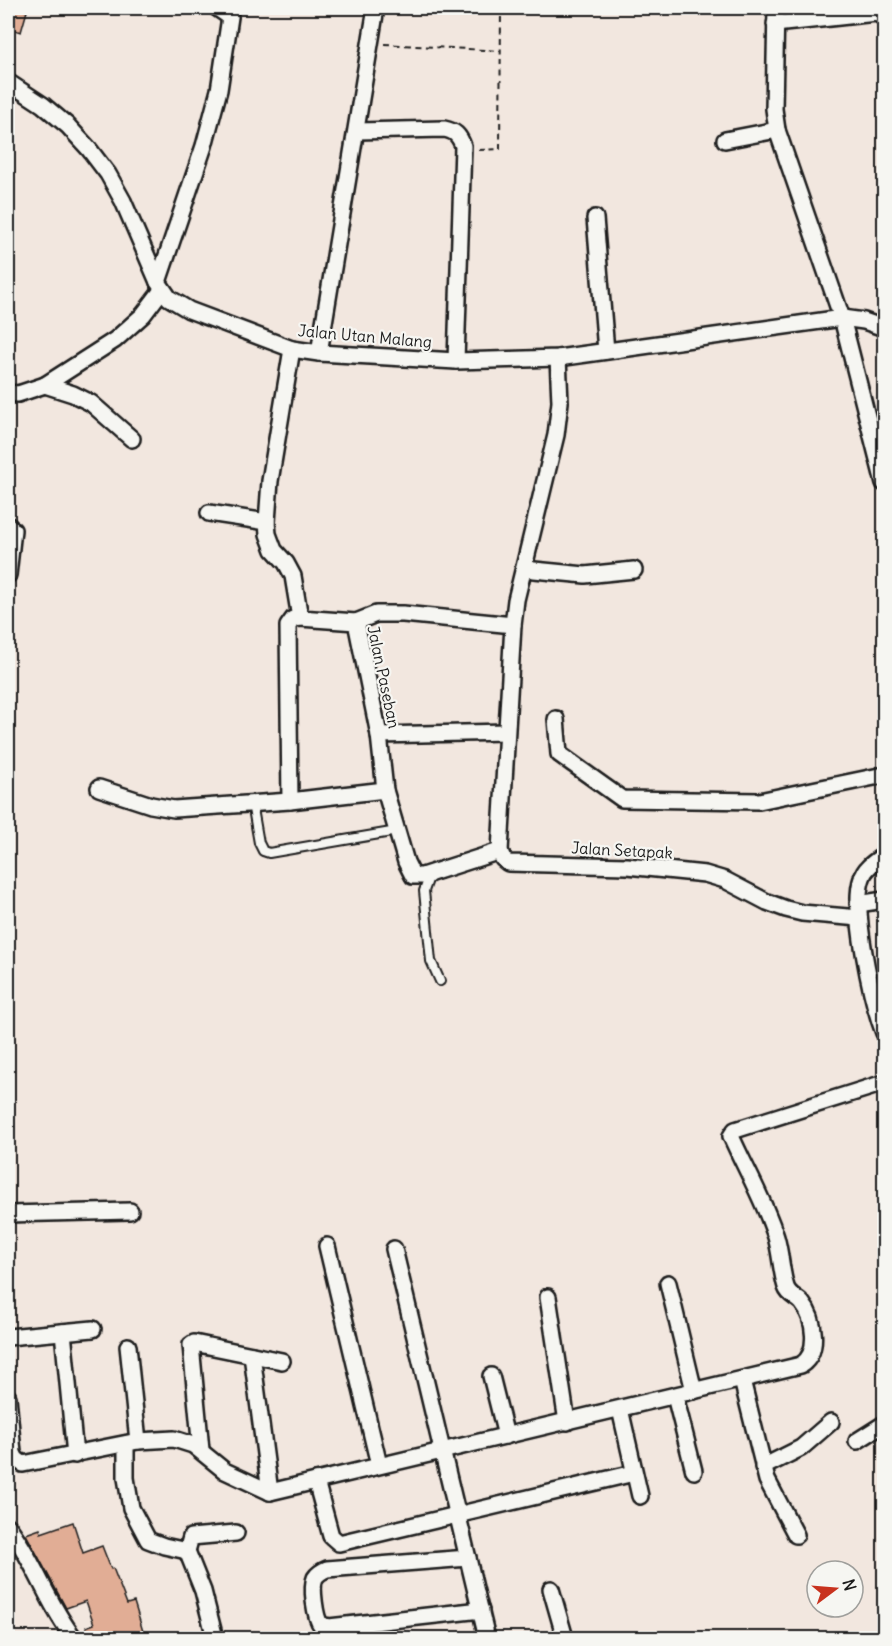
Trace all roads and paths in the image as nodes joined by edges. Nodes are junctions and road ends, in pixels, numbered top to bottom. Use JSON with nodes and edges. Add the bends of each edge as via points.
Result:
{"nodes":[{"id":1,"x":217,"y":8,"type":"edge"},
{"id":2,"x":376,"y":8,"type":"edge"},
{"id":3,"x":501,"y":8,"type":"edge"},
{"id":4,"x":776,"y":8,"type":"edge"},
{"id":5,"x":885,"y":17,"type":"edge"},
{"id":6,"x":775,"y":24,"type":"junction"},
{"id":7,"x":369,"y":44,"type":"junction"},
{"id":8,"x":501,"y":51,"type":"junction"},
{"id":9,"x":8,"y":82,"type":"edge"},
{"id":10,"x":777,"y":130,"type":"junction"},
{"id":11,"x":357,"y":131,"type":"junction"},
{"id":12,"x":725,"y":140,"type":"dead end"},
{"id":13,"x":463,"y":150,"type":"junction"},
{"id":14,"x":596,"y":218,"type":"dead end"},
{"id":15,"x":160,"y":286,"type":"junction"},
{"id":16,"x":842,"y":318,"type":"junction"},
{"id":17,"x":885,"y":328,"type":"edge"},
{"id":18,"x":292,"y":349,"type":"junction"},
{"id":19,"x":606,"y":351,"type":"junction"},
{"id":20,"x":319,"y":353,"type":"junction"},
{"id":21,"x":558,"y":358,"type":"junction"},
{"id":22,"x":456,"y":361,"type":"junction"},
{"id":23,"x":45,"y":385,"type":"junction"},
{"id":24,"x":8,"y":394,"type":"edge"},
{"id":25,"x":132,"y":439,"type":"dead end"},
{"id":26,"x":885,"y":483,"type":"edge"},
{"id":27,"x":209,"y":513,"type":"dead end"},
{"id":28,"x":267,"y":522,"type":"junction"},
{"id":29,"x":8,"y":525,"type":"edge"},
{"id":30,"x":524,"y":569,"type":"junction"},
{"id":31,"x":634,"y":570,"type":"dead end"},
{"id":32,"x":8,"y":574,"type":"edge"},
{"id":33,"x":300,"y":618,"type":"junction"},
{"id":34,"x":356,"y":622,"type":"junction"},
{"id":35,"x":513,"y":625,"type":"junction"},
{"id":36,"x":556,"y":719,"type":"dead end"},
{"id":37,"x":506,"y":732,"type":"junction"},
{"id":38,"x":379,"y":735,"type":"junction"},
{"id":39,"x":885,"y":775,"type":"edge"},
{"id":40,"x":99,"y":788,"type":"dead end"},
{"id":41,"x":385,"y":789,"type":"junction"},
{"id":42,"x":290,"y":801,"type":"junction"},
{"id":43,"x":252,"y":803,"type":"junction"},
{"id":44,"x":397,"y":831,"type":"junction"},
{"id":45,"x":500,"y":851,"type":"junction"},
{"id":46,"x":885,"y":855,"type":"edge"},
{"id":47,"x":438,"y":871,"type":"junction"},
{"id":48,"x":885,"y":900,"type":"edge"},
{"id":49,"x":858,"y":911,"type":"junction"},
{"id":50,"x":440,"y":981,"type":"dead end"},
{"id":51,"x":885,"y":1033,"type":"edge"},
{"id":52,"x":885,"y":1083,"type":"edge"},
{"id":53,"x":130,"y":1211,"type":"dead end"},
{"id":54,"x":8,"y":1214,"type":"edge"},
{"id":55,"x":327,"y":1246,"type":"dead end"},
{"id":56,"x":394,"y":1248,"type":"dead end"},
{"id":57,"x":668,"y":1283,"type":"dead end"},
{"id":58,"x":548,"y":1297,"type":"dead end"},
{"id":59,"x":93,"y":1329,"type":"dead end"},
{"id":60,"x":63,"y":1332,"type":"junction"},
{"id":61,"x":8,"y":1337,"type":"edge"},
{"id":62,"x":128,"y":1346,"type":"dead end"},
{"id":63,"x":252,"y":1355,"type":"junction"},
{"id":64,"x":282,"y":1361,"type":"dead end"},
{"id":65,"x":491,"y":1376,"type":"dead end"},
{"id":66,"x":742,"y":1380,"type":"junction"},
{"id":67,"x":694,"y":1391,"type":"junction"},
{"id":68,"x":675,"y":1396,"type":"junction"},
{"id":69,"x":8,"y":1397,"type":"edge"},
{"id":70,"x":620,"y":1409,"type":"junction"},
{"id":71,"x":567,"y":1422,"type":"junction"},
{"id":72,"x":831,"y":1422,"type":"dead end"},
{"id":73,"x":885,"y":1424,"type":"edge"},
{"id":74,"x":506,"y":1436,"type":"junction"},
{"id":75,"x":857,"y":1441,"type":"dead end"},
{"id":76,"x":132,"y":1443,"type":"junction"},
{"id":77,"x":201,"y":1450,"type":"junction"},
{"id":78,"x":442,"y":1451,"type":"junction"},
{"id":79,"x":75,"y":1455,"type":"junction"},
{"id":80,"x":379,"y":1465,"type":"junction"},
{"id":81,"x":763,"y":1467,"type":"junction"},
{"id":82,"x":694,"y":1471,"type":"dead end"},
{"id":83,"x":634,"y":1473,"type":"junction"},
{"id":84,"x":316,"y":1481,"type":"junction"},
{"id":85,"x":270,"y":1492,"type":"junction"},
{"id":86,"x":640,"y":1496,"type":"dead end"},
{"id":87,"x":458,"y":1515,"type":"junction"},
{"id":88,"x":8,"y":1526,"type":"edge"},
{"id":89,"x":236,"y":1533,"type":"dead end"},
{"id":90,"x":796,"y":1535,"type":"dead end"},
{"id":91,"x":187,"y":1551,"type":"junction"},
{"id":92,"x":468,"y":1558,"type":"junction"},
{"id":93,"x":551,"y":1589,"type":"dead end"},
{"id":94,"x":480,"y":1610,"type":"junction"},
{"id":95,"x":74,"y":1638,"type":"edge"},
{"id":96,"x":216,"y":1638,"type":"edge"},
{"id":97,"x":487,"y":1638,"type":"edge"},
{"id":98,"x":565,"y":1638,"type":"edge"}],
"edges":[{"from":1,"to":15,"type":"street","via":[[230,17],[219,90]]},
{"from":2,"to":7,"type":"street"},
{"from":3,"to":8,"type":"path"},
{"from":4,"to":6,"type":"street"},
{"from":5,"to":6,"type":"street","via":[[876,13]]},
{"from":6,"to":10,"type":"street"},
{"from":7,"to":8,"type":"path"},
{"from":7,"to":11,"type":"street"},
{"from":8,"to":13,"type":"path","via":[[500,148]]},
{"from":9,"to":15,"type":"street","name":"Jalan Utan Malang","via":[[68,126],[108,174]]},
{"from":10,"to":12,"type":"street"},
{"from":10,"to":16,"type":"street"},
{"from":11,"to":13,"type":"street","via":[[444,129],[460,137]]},
{"from":11,"to":20,"type":"street"},
{"from":13,"to":22,"type":"street"},
{"from":14,"to":19,"type":"street"},
{"from":15,"to":18,"type":"street","name":"Jalan Utan Malang","via":[[169,298],[189,310]]},
{"from":15,"to":23,"type":"street","via":[[131,327]]},
{"from":16,"to":17,"type":"street","name":"Jalan Utan Malang"},
{"from":16,"to":19,"type":"street","name":"Jalan Utan Malang"},
{"from":16,"to":26,"type":"street"},
{"from":18,"to":20,"type":"street","name":"Jalan Utan Malang"},
{"from":18,"to":28,"type":"street","via":[[270,480]]},
{"from":19,"to":21,"type":"street","name":"Jalan Utan Malang"},
{"from":20,"to":22,"type":"street","name":"Jalan Utan Malang"},
{"from":21,"to":22,"type":"street","name":"Jalan Utan Malang"},
{"from":21,"to":30,"type":"street","via":[[560,402],[556,435]]},
{"from":23,"to":24,"type":"street","via":[[29,392]]},
{"from":23,"to":25,"type":"street","via":[[91,404]]},
{"from":27,"to":28,"type":"street"},
{"from":28,"to":33,"type":"street","via":[[274,550],[293,576]]},
{"from":29,"to":32,"type":"street","via":[[13,530]]},
{"from":30,"to":31,"type":"street","via":[[585,575]]},
{"from":30,"to":35,"type":"street"},
{"from":33,"to":34,"type":"street","name":"Jalan Paseban"},
{"from":33,"to":42,"type":"street","via":[[293,619],[288,626]]},
{"from":34,"to":35,"type":"street","via":[[376,614],[403,614]]},
{"from":34,"to":38,"type":"street","name":"Jalan Paseban"},
{"from":35,"to":37,"type":"street"},
{"from":36,"to":39,"type":"street","via":[[559,754],[622,799],[759,801]]},
{"from":37,"to":38,"type":"street"},
{"from":37,"to":45,"type":"street"},
{"from":38,"to":41,"type":"street","name":"Jalan Paseban"},
{"from":40,"to":43,"type":"street","via":[[174,809]]},
{"from":41,"to":42,"type":"street"},
{"from":41,"to":44,"type":"street","name":"Jalan Paseban"},
{"from":42,"to":43,"type":"street"},
{"from":43,"to":44,"type":"lane","via":[[259,843],[269,853]]},
{"from":44,"to":47,"type":"street","name":"Jalan Paseban","via":[[413,876]]},
{"from":45,"to":47,"type":"street","name":"Jalan Paseban"},
{"from":45,"to":49,"type":"street","name":"Jalan Setapak","via":[[508,862],[627,866],[705,874],[802,913]]},
{"from":46,"to":49,"type":"street","via":[[864,872]]},
{"from":47,"to":50,"type":"lane","via":[[428,880],[424,891],[431,962]]},
{"from":48,"to":49,"type":"street"},
{"from":49,"to":51,"type":"street","via":[[870,986]]},
{"from":52,"to":66,"type":"street","via":[[735,1130],[731,1136],[776,1237],[788,1291],[807,1311],[813,1336],[808,1361]]},
{"from":53,"to":54,"type":"street"},
{"from":55,"to":80,"type":"street"},
{"from":56,"to":78,"type":"street"},
{"from":57,"to":67,"type":"street"},
{"from":58,"to":71,"type":"street"},
{"from":59,"to":60,"type":"street"},
{"from":60,"to":61,"type":"street"},
{"from":60,"to":79,"type":"street"},
{"from":62,"to":76,"type":"street"},
{"from":63,"to":64,"type":"street"},
{"from":63,"to":77,"type":"street","via":[[191,1345]]},
{"from":63,"to":85,"type":"street"},
{"from":65,"to":74,"type":"street"},
{"from":66,"to":67,"type":"street"},
{"from":66,"to":81,"type":"street"},
{"from":67,"to":68,"type":"street"},
{"from":68,"to":70,"type":"street"},
{"from":68,"to":82,"type":"street"},
{"from":69,"to":79,"type":"street","via":[[13,1453],[19,1462],[28,1464]]},
{"from":70,"to":71,"type":"street"},
{"from":70,"to":83,"type":"street"},
{"from":71,"to":74,"type":"street"},
{"from":72,"to":81,"type":"street","via":[[801,1448]]},
{"from":73,"to":75,"type":"street"},
{"from":74,"to":78,"type":"street"},
{"from":76,"to":77,"type":"street","via":[[174,1439]]},
{"from":76,"to":79,"type":"street"},
{"from":76,"to":91,"type":"street","via":[[126,1478],[131,1508],[148,1540]]},
{"from":77,"to":85,"type":"street","via":[[225,1471]]},
{"from":78,"to":80,"type":"street"},
{"from":78,"to":87,"type":"street"},
{"from":80,"to":84,"type":"street"},
{"from":81,"to":90,"type":"street"},
{"from":83,"to":86,"type":"street"},
{"from":83,"to":87,"type":"street"},
{"from":84,"to":85,"type":"street"},
{"from":84,"to":87,"type":"street","via":[[331,1536],[339,1543]]},
{"from":87,"to":92,"type":"street"},
{"from":88,"to":95,"type":"street"},
{"from":89,"to":91,"type":"street","via":[[191,1538]]},
{"from":91,"to":96,"type":"street"},
{"from":92,"to":94,"type":"street"},
{"from":92,"to":94,"type":"street","via":[[327,1569],[314,1582],[317,1617],[321,1626],[329,1627]]},
{"from":93,"to":98,"type":"street"},
{"from":94,"to":97,"type":"street"}]}
